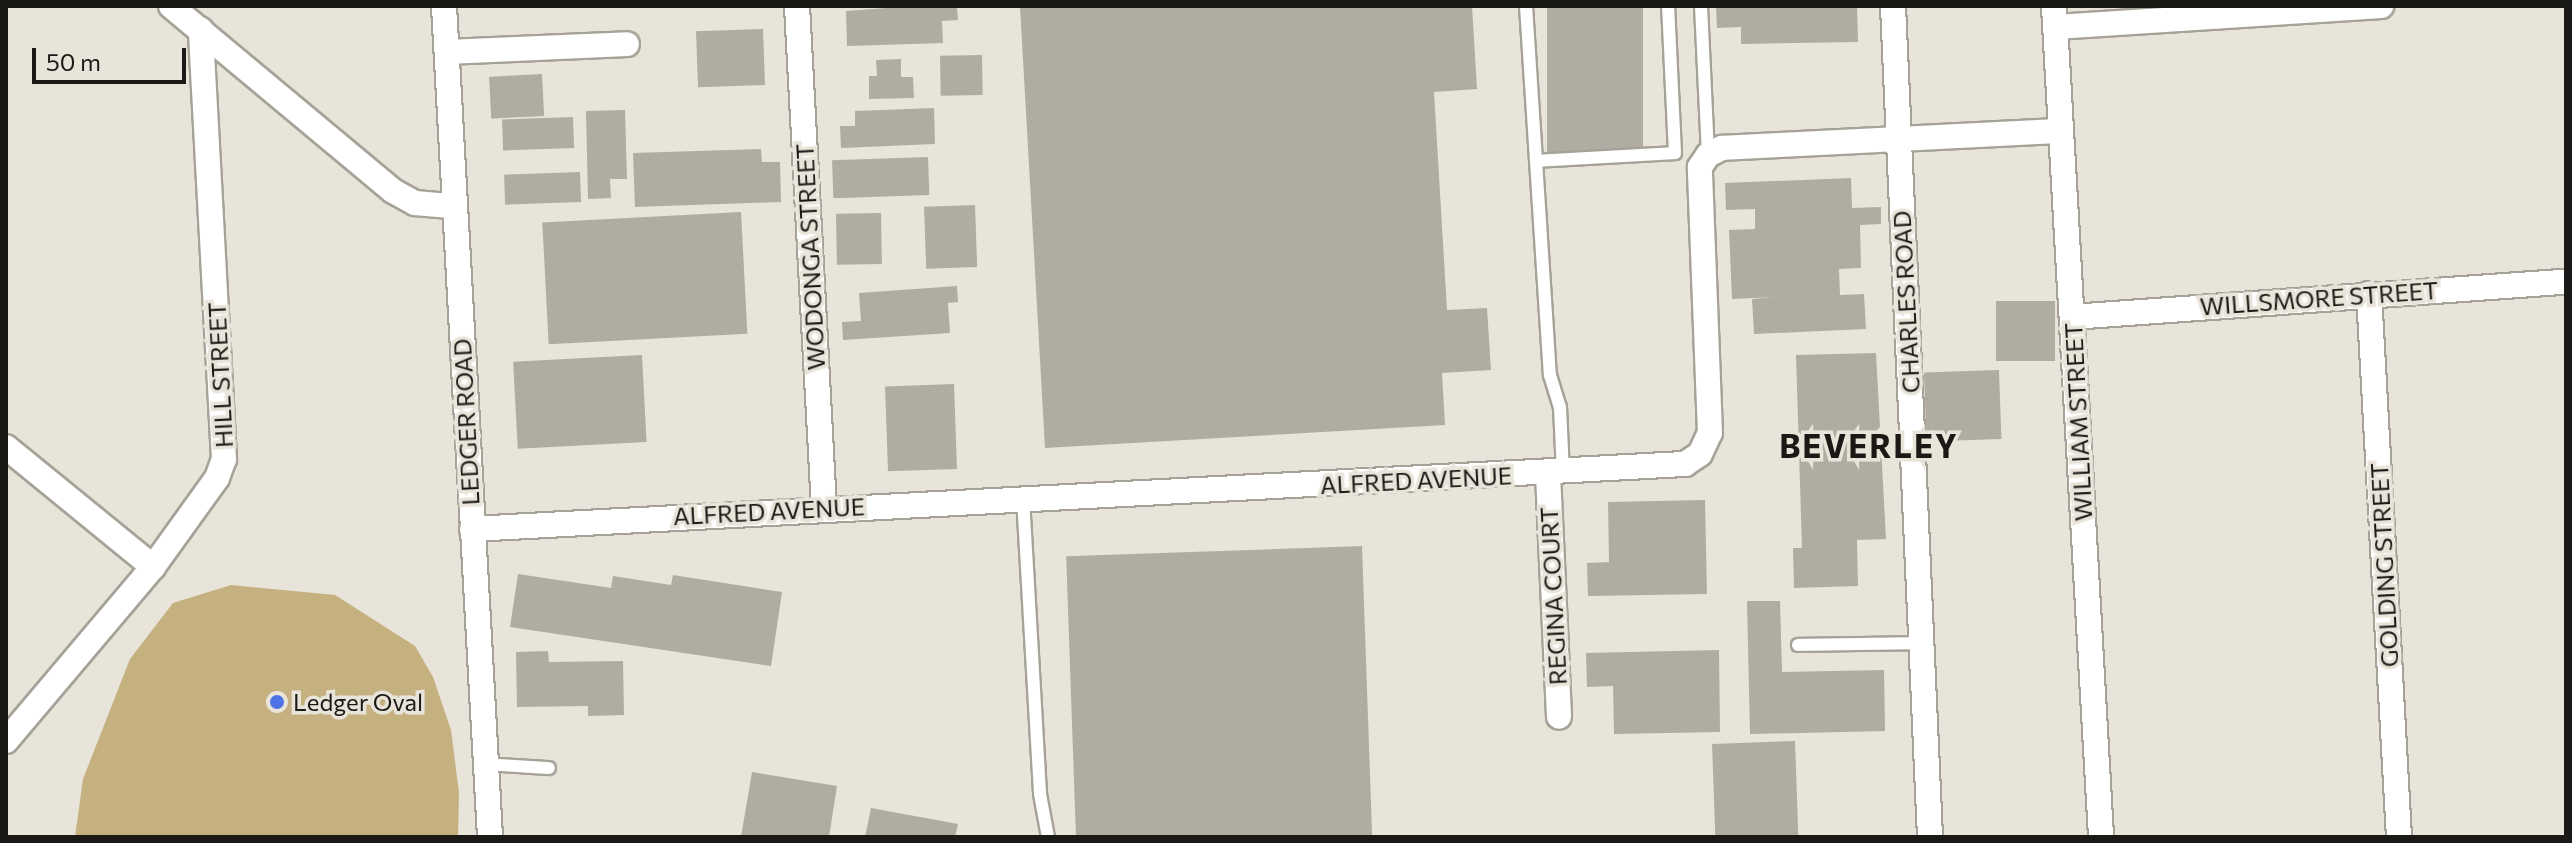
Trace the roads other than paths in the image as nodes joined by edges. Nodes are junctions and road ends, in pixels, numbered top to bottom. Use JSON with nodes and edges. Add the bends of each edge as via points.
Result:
{"nodes":[{"id":1,"x":171,"y":6,"type":"edge"},
{"id":2,"x":444,"y":6,"type":"edge"},
{"id":3,"x":797,"y":6,"type":"edge"},
{"id":4,"x":1526,"y":6,"type":"edge"},
{"id":5,"x":1668,"y":6,"type":"edge"},
{"id":6,"x":1701,"y":6,"type":"edge"},
{"id":7,"x":1893,"y":6,"type":"edge"},
{"id":8,"x":2381,"y":6,"type":"edge"},
{"id":9,"x":2055,"y":16,"type":"edge"},
{"id":10,"x":201,"y":30,"type":"junction"},
{"id":11,"x":627,"y":44,"type":"dead end"},
{"id":12,"x":447,"y":52,"type":"junction"},
{"id":13,"x":2061,"y":131,"type":"junction"},
{"id":14,"x":1899,"y":140,"type":"junction"},
{"id":15,"x":1708,"y":155,"type":"junction"},
{"id":16,"x":1536,"y":161,"type":"junction"},
{"id":17,"x":453,"y":206,"type":"junction"},
{"id":18,"x":2566,"y":282,"type":"edge"},
{"id":19,"x":2369,"y":294,"type":"junction"},
{"id":20,"x":2072,"y":317,"type":"junction"},
{"id":21,"x":6,"y":447,"type":"edge"},
{"id":22,"x":1555,"y":474,"type":"junction"},
{"id":23,"x":1023,"y":498,"type":"junction"},
{"id":24,"x":824,"y":507,"type":"junction"},
{"id":25,"x":472,"y":529,"type":"junction"},
{"id":26,"x":153,"y":567,"type":"junction"},
{"id":27,"x":1921,"y":643,"type":"junction"},
{"id":28,"x":1798,"y":645,"type":"dead end"},
{"id":29,"x":1559,"y":717,"type":"dead end"},
{"id":30,"x":6,"y":741,"type":"edge"},
{"id":31,"x":485,"y":764,"type":"junction"},
{"id":32,"x":549,"y":768,"type":"dead end"},
{"id":33,"x":490,"y":837,"type":"edge"},
{"id":34,"x":1048,"y":837,"type":"edge"},
{"id":35,"x":1930,"y":837,"type":"edge"},
{"id":36,"x":2101,"y":837,"type":"edge"},
{"id":37,"x":2399,"y":837,"type":"edge"}],
"edges":[{"from":1,"to":10,"type":"street"},
{"from":2,"to":12,"type":"street","name":"LEDGER ROAD"},
{"from":3,"to":24,"type":"street","name":"WODONGA STREET"},
{"from":4,"to":16,"type":"lane"},
{"from":5,"to":16,"type":"lane","via":[[1675,153]]},
{"from":6,"to":15,"type":"lane"},
{"from":7,"to":14,"type":"street","name":"CHARLES ROAD"},
{"from":8,"to":9,"type":"street"},
{"from":9,"to":13,"type":"street","name":"WILLIAM STREET"},
{"from":10,"to":17,"type":"street","via":[[393,191],[415,203]]},
{"from":10,"to":26,"type":"street","name":"HILL STREET","via":[[224,459],[217,478]]},
{"from":11,"to":12,"type":"street"},
{"from":12,"to":17,"type":"street","name":"LEDGER ROAD"},
{"from":13,"to":14,"type":"street"},
{"from":13,"to":20,"type":"street","name":"WILLIAM STREET"},
{"from":14,"to":15,"type":"street","via":[[1722,148]]},
{"from":14,"to":27,"type":"street","name":"CHARLES ROAD"},
{"from":15,"to":22,"type":"street","name":"ALFRED AVENUE","via":[[1700,167],[1710,433],[1700,454],[1685,464]]},
{"from":16,"to":22,"type":"lane","via":[[1550,375],[1560,407]]},
{"from":17,"to":25,"type":"street","name":"LEDGER ROAD"},
{"from":18,"to":19,"type":"street","name":"WILLSMORE STREET"},
{"from":19,"to":20,"type":"street","name":"WILLSMORE STREET"},
{"from":19,"to":37,"type":"street","name":"GOLDING STREET"},
{"from":20,"to":36,"type":"street","name":"WILLIAM STREET"},
{"from":21,"to":26,"type":"street"},
{"from":22,"to":23,"type":"street","name":"ALFRED AVENUE"},
{"from":22,"to":29,"type":"street","name":"REGINA COURT"},
{"from":23,"to":24,"type":"street","name":"ALFRED AVENUE"},
{"from":23,"to":34,"type":"lane","via":[[1040,794]]},
{"from":24,"to":25,"type":"street","name":"ALFRED AVENUE"},
{"from":25,"to":31,"type":"street","name":"LEDGER ROAD"},
{"from":26,"to":30,"type":"street","name":"HILL STREET"},
{"from":27,"to":28,"type":"lane"},
{"from":27,"to":35,"type":"street","name":"CHARLES ROAD"},
{"from":31,"to":32,"type":"lane"},
{"from":31,"to":33,"type":"street","name":"LEDGER ROAD"}]}
